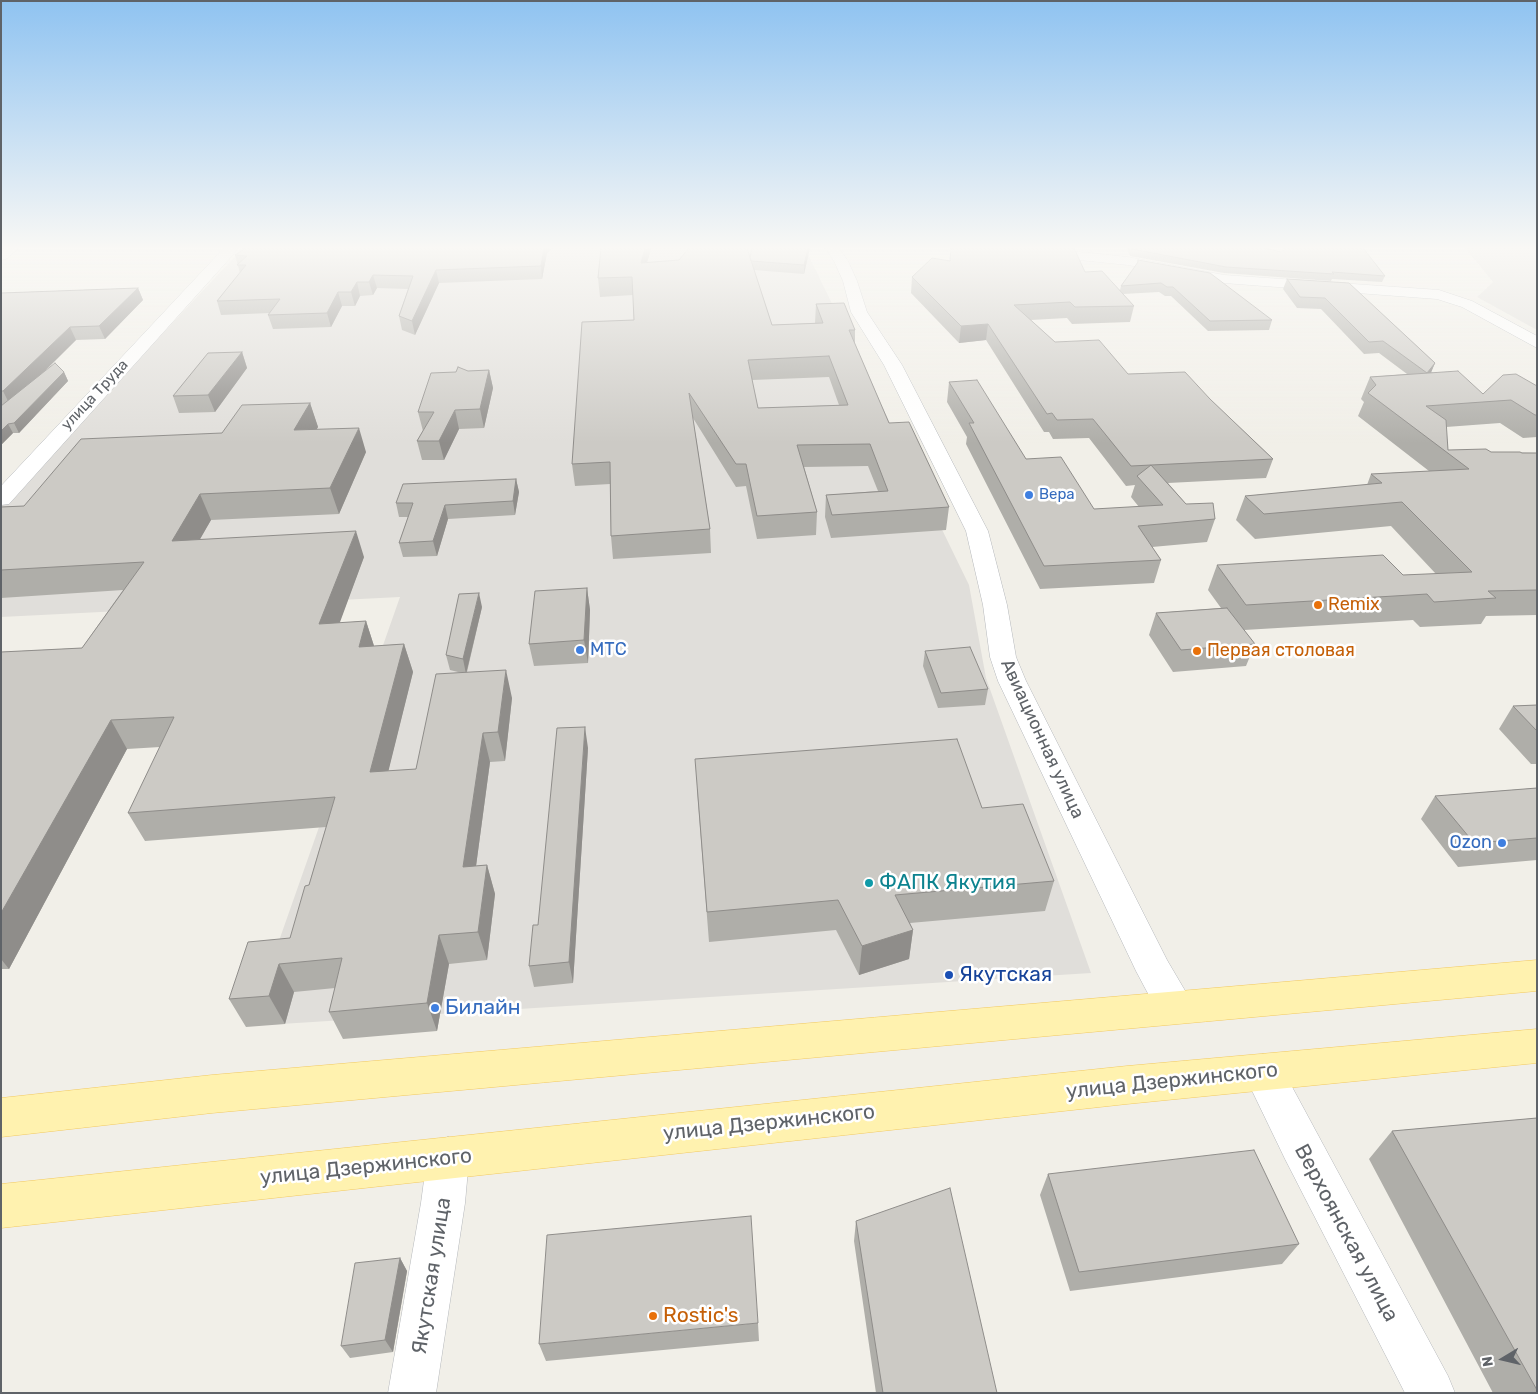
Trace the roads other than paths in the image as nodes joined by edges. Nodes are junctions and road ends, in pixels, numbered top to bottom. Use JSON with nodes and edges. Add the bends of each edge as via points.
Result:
{"nodes":[{"id":1,"x":171,"y":313,"type":"edge"},
{"id":2,"x":861,"y":313,"type":"edge"},
{"id":3,"x":1484,"y":313,"type":"edge"},
{"id":4,"x":1537,"y":343,"type":"edge"},
{"id":5,"x":1,"y":499,"type":"edge"},
{"id":6,"x":1537,"y":975,"type":"edge"},
{"id":7,"x":1174,"y":1006,"type":"junction"},
{"id":8,"x":1537,"y":1046,"type":"edge"},
{"id":9,"x":1263,"y":1072,"type":"junction"},
{"id":10,"x":1,"y":1118,"type":"edge"},
{"id":11,"x":448,"y":1158,"type":"junction"},
{"id":12,"x":1,"y":1206,"type":"edge"},
{"id":13,"x":412,"y":1393,"type":"edge"},
{"id":14,"x":1430,"y":1393,"type":"edge"}],
"edges":[{"from":1,"to":5,"type":"street","name":"улица Труда"},
{"from":2,"to":7,"type":"street","name":"Авиационная улица","via":[[897,371],[977,531],[995,605],[1003,657],[1012,681]]},
{"from":3,"to":4,"type":"street"},
{"from":6,"to":7,"type":"main road"},
{"from":7,"to":10,"type":"main road","via":[[212,1094]]},
{"from":8,"to":9,"type":"main road","name":"улица Дзержинского"},
{"from":9,"to":11,"type":"main road","name":"улица Дзержинского"},
{"from":9,"to":14,"type":"street","name":"Верхоянская улица"},
{"from":11,"to":12,"type":"main road","name":"улица Дзержинского"},
{"from":11,"to":13,"type":"street","name":"Якутская улица"}]}
